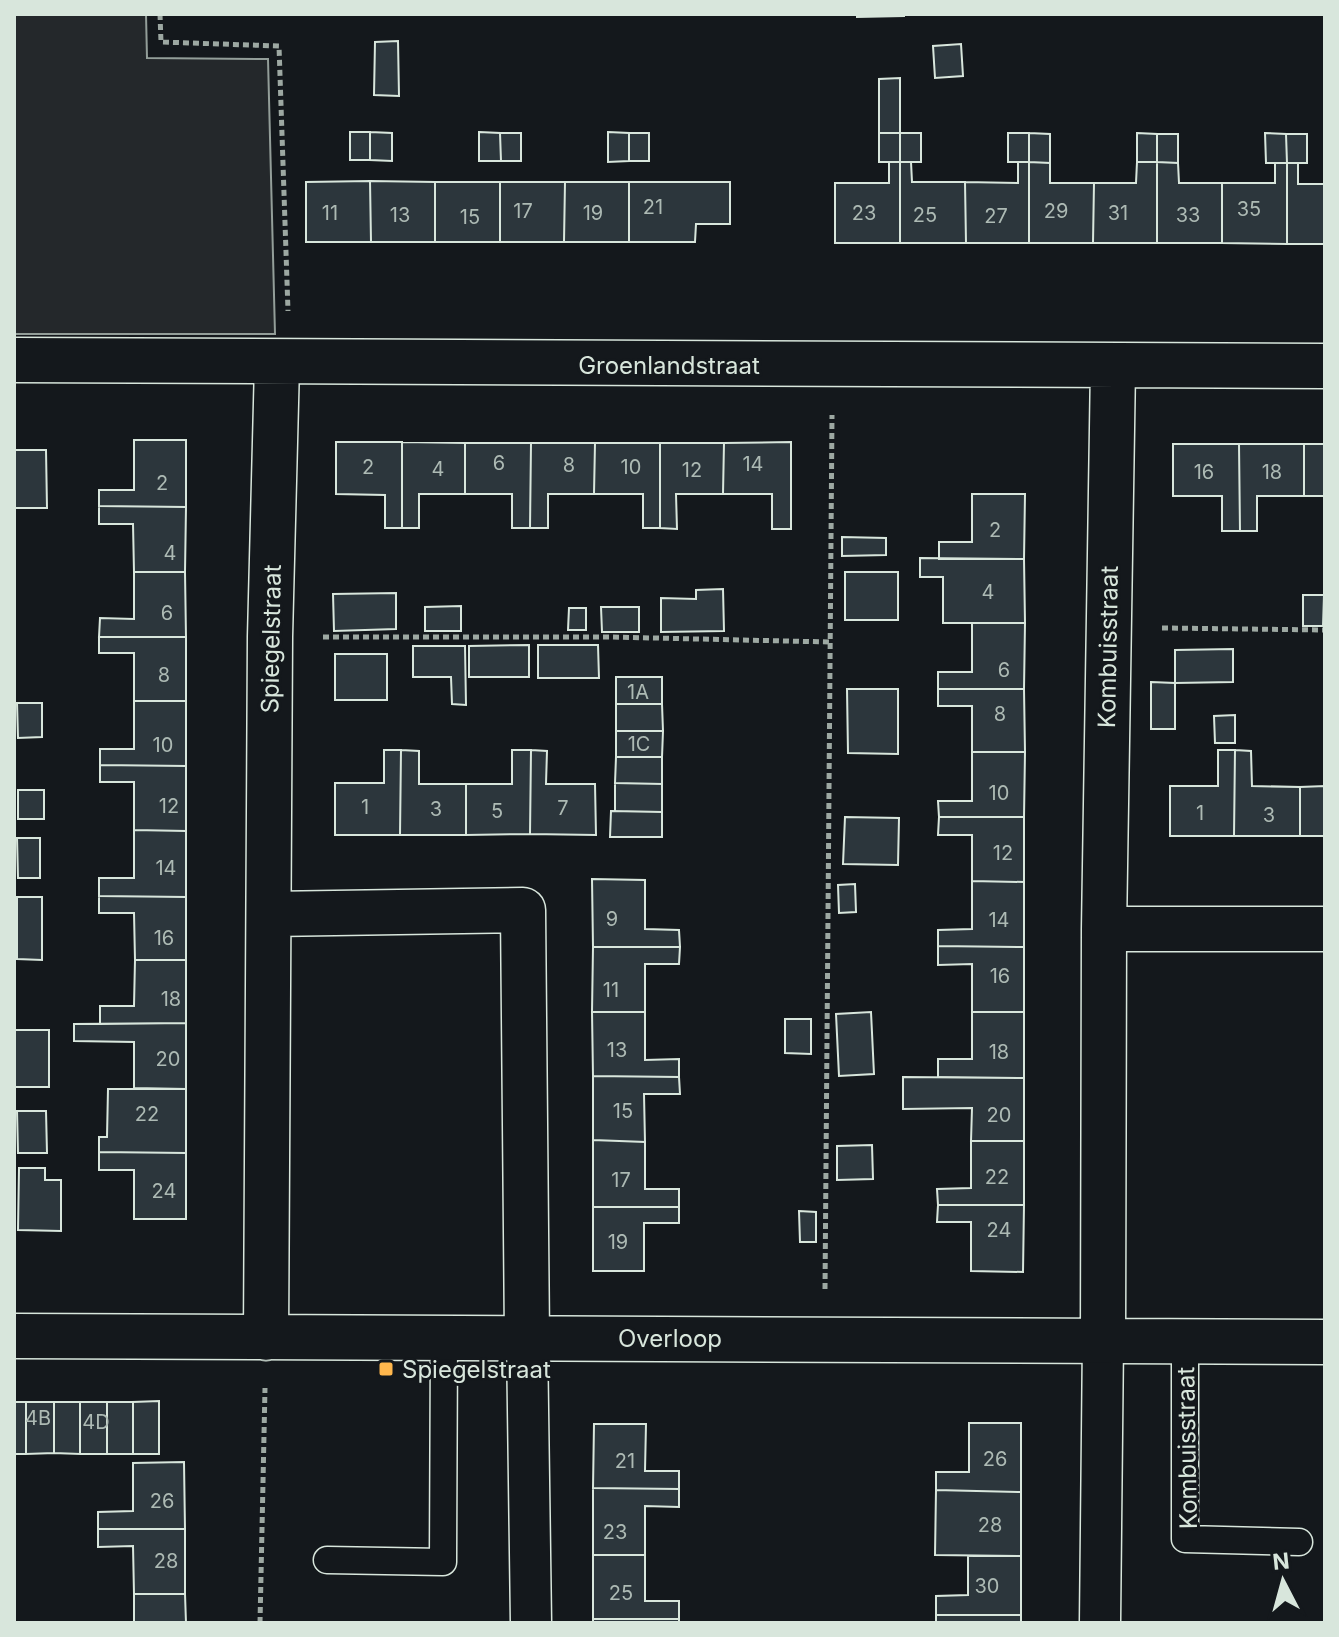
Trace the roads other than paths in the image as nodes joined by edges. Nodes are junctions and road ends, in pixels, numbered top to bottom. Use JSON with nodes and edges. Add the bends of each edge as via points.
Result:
{"nodes":[{"id":1,"x":14,"y":360,"type":"edge"},
{"id":2,"x":284,"y":364,"type":"junction"},
{"id":3,"x":1113,"y":366,"type":"junction"},
{"id":4,"x":1325,"y":366,"type":"edge"},
{"id":5,"x":271,"y":914,"type":"junction"},
{"id":6,"x":1104,"y":929,"type":"junction"},
{"id":7,"x":1325,"y":929,"type":"edge"},
{"id":8,"x":14,"y":1336,"type":"edge"},
{"id":9,"x":444,"y":1337,"type":"junction"},
{"id":10,"x":266,"y":1338,"type":"junction"},
{"id":11,"x":527,"y":1338,"type":"junction"},
{"id":12,"x":1103,"y":1339,"type":"junction"},
{"id":13,"x":1185,"y":1341,"type":"junction"},
{"id":14,"x":1325,"y":1342,"type":"edge"},
{"id":15,"x":1299,"y":1542,"type":"dead end"},
{"id":16,"x":327,"y":1560,"type":"dead end"},
{"id":17,"x":531,"y":1623,"type":"edge"},
{"id":18,"x":1100,"y":1623,"type":"edge"}],
"edges":[{"from":1,"to":2,"type":"street","name":"Groenlandstraat"},
{"from":2,"to":3,"type":"street","name":"Groenlandstraat"},
{"from":2,"to":5,"type":"street","name":"Spiegelstraat","via":[[270,637]]},
{"from":3,"to":4,"type":"street","name":"Groenlandstraat"},
{"from":3,"to":6,"type":"street","name":"Kombuisstraat"},
{"from":5,"to":10,"type":"street","name":"Spiegelstraat"},
{"from":5,"to":11,"type":"street","via":[[523,910]]},
{"from":6,"to":7,"type":"street"},
{"from":6,"to":12,"type":"street","name":"Kombuisstraat"},
{"from":8,"to":10,"type":"street","name":"Overloop"},
{"from":9,"to":10,"type":"street","name":"Overloop"},
{"from":9,"to":11,"type":"street","name":"Overloop"},
{"from":9,"to":16,"type":"lane","via":[[443,1562]]},
{"from":11,"to":12,"type":"street","name":"Overloop"},
{"from":11,"to":17,"type":"street"},
{"from":12,"to":13,"type":"street","name":"Overloop"},
{"from":12,"to":18,"type":"street"},
{"from":13,"to":14,"type":"street","name":"Overloop"},
{"from":13,"to":15,"type":"lane","name":"Kombuisstraat","via":[[1185,1539]]}]}
